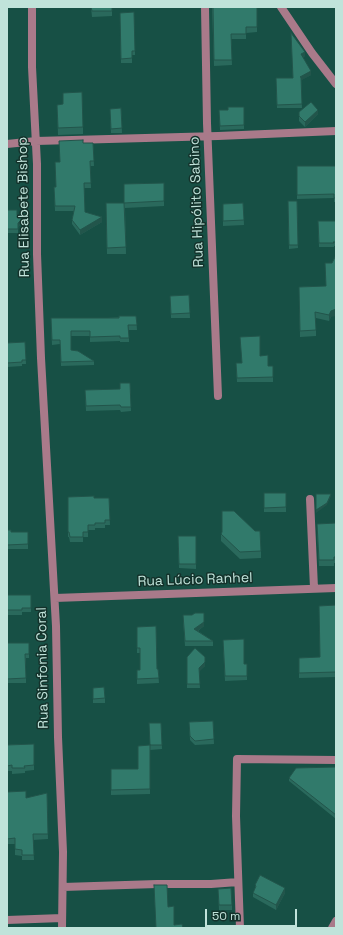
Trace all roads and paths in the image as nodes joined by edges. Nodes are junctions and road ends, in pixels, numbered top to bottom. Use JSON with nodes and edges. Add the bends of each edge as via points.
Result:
{"nodes":[{"id":1,"x":32,"y":7,"type":"edge"},
{"id":2,"x":204,"y":7,"type":"edge"},
{"id":3,"x":281,"y":7,"type":"edge"},
{"id":4,"x":336,"y":84,"type":"edge"},
{"id":5,"x":336,"y":131,"type":"edge"},
{"id":6,"x":208,"y":136,"type":"junction"},
{"id":7,"x":36,"y":141,"type":"junction"},
{"id":8,"x":7,"y":144,"type":"edge"},
{"id":9,"x":218,"y":396,"type":"dead end"},
{"id":10,"x":44,"y":407,"type":"joint"},
{"id":11,"x":310,"y":499,"type":"dead end"},
{"id":12,"x":314,"y":588,"type":"junction"},
{"id":13,"x":336,"y":588,"type":"edge"},
{"id":14,"x":55,"y":598,"type":"junction"},
{"id":15,"x":336,"y":760,"type":"edge"},
{"id":16,"x":238,"y":882,"type":"junction"},
{"id":17,"x":63,"y":887,"type":"junction"},
{"id":18,"x":62,"y":918,"type":"junction"},
{"id":19,"x":7,"y":920,"type":"edge"},
{"id":20,"x":336,"y":921,"type":"edge"},
{"id":21,"x":62,"y":928,"type":"edge"},
{"id":22,"x":240,"y":928,"type":"edge"},
{"id":23,"x":332,"y":928,"type":"edge"}],
"edges":[{"from":1,"to":7,"type":"street","name":"Rua Elisabete Bishop"},
{"from":2,"to":6,"type":"street","name":"Rua Hipólito Sabino"},
{"from":3,"to":4,"type":"street"},
{"from":5,"to":6,"type":"street"},
{"from":6,"to":7,"type":"street"},
{"from":6,"to":9,"type":"street","name":"Rua Hipólito Sabino"},
{"from":7,"to":8,"type":"street"},
{"from":7,"to":10,"type":"street","name":"Rua Elisabete Bishop"},
{"from":10,"to":14,"type":"street","name":"Rua Sinfonia Coral"},
{"from":11,"to":12,"type":"street"},
{"from":12,"to":13,"type":"street","name":"Rua Lúcio Ranhel"},
{"from":12,"to":14,"type":"street","name":"Rua Lúcio Ranhel"},
{"from":14,"to":17,"type":"street","name":"Rua Sinfonia Coral"},
{"from":15,"to":16,"type":"street","via":[[237,759]]},
{"from":16,"to":17,"type":"street"},
{"from":16,"to":22,"type":"street"},
{"from":17,"to":18,"type":"street","name":"Rua Sinfonia Coral"},
{"from":18,"to":19,"type":"street"},
{"from":18,"to":21,"type":"street","name":"Rua Sinfonia Coral"},
{"from":20,"to":23,"type":"street"}]}
